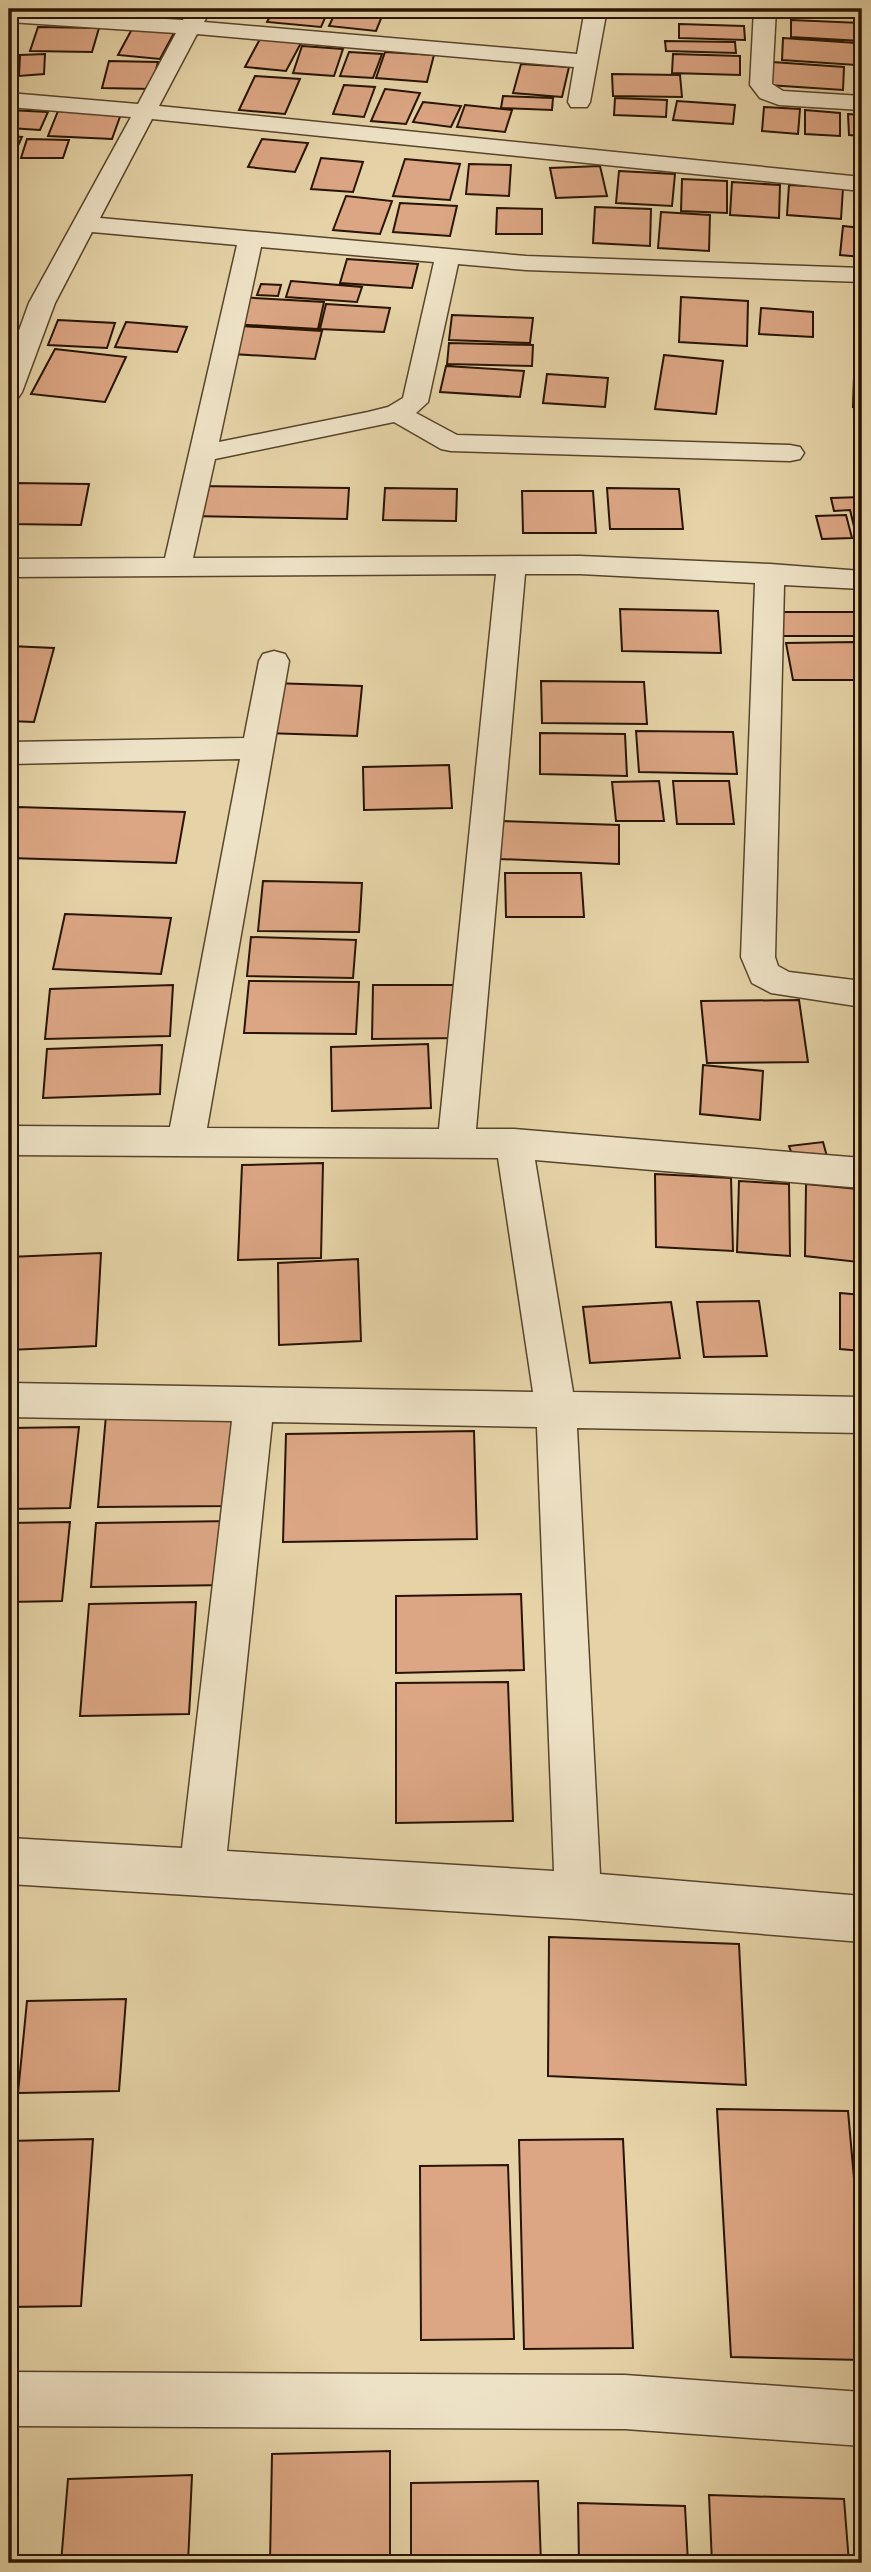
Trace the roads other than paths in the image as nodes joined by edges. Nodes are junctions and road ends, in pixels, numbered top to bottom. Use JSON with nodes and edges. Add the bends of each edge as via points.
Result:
{"nodes":[{"id":1,"x":596,"y":9,"type":"edge"},
{"id":2,"x":765,"y":9,"type":"edge"},
{"id":3,"x":9,"y":16,"type":"edge"},
{"id":4,"x":195,"y":18,"type":"edge"},
{"id":5,"x":587,"y":62,"type":"junction"},
{"id":6,"x":9,"y":100,"type":"edge"},
{"id":7,"x":579,"y":102,"type":"dead end"},
{"id":8,"x":862,"y":103,"type":"edge"},
{"id":9,"x":144,"y":111,"type":"junction"},
{"id":10,"x":862,"y":184,"type":"edge"},
{"id":11,"x":84,"y":224,"type":"junction"},
{"id":12,"x":251,"y":239,"type":"junction"},
{"id":13,"x":448,"y":256,"type":"junction"},
{"id":14,"x":862,"y":275,"type":"edge"},
{"id":15,"x":9,"y":392,"type":"edge"},
{"id":16,"x":397,"y":413,"type":"junction"},
{"id":17,"x":790,"y":453,"type":"dead end"},
{"id":18,"x":201,"y":454,"type":"junction"},
{"id":19,"x":511,"y":565,"type":"junction"},
{"id":20,"x":177,"y":566,"type":"junction"},
{"id":21,"x":9,"y":568,"type":"edge"},
{"id":22,"x":770,"y":573,"type":"junction"},
{"id":23,"x":862,"y":580,"type":"edge"},
{"id":24,"x":274,"y":662,"type":"dead end"},
{"id":25,"x":258,"y":748,"type":"junction"},
{"id":26,"x":10,"y":759,"type":"edge"},
{"id":27,"x":862,"y":994,"type":"edge"},
{"id":28,"x":9,"y":1141,"type":"edge"},
{"id":29,"x":186,"y":1142,"type":"junction"},
{"id":30,"x":456,"y":1144,"type":"junction"},
{"id":31,"x":514,"y":1144,"type":"junction"},
{"id":32,"x":862,"y":1173,"type":"edge"},
{"id":33,"x":9,"y":1400,"type":"edge"},
{"id":34,"x":254,"y":1405,"type":"junction"},
{"id":35,"x":556,"y":1411,"type":"junction"},
{"id":36,"x":862,"y":1415,"type":"edge"},
{"id":37,"x":9,"y":1861,"type":"edge"},
{"id":38,"x":202,"y":1873,"type":"junction"},
{"id":39,"x":579,"y":1896,"type":"junction"},
{"id":40,"x":862,"y":1919,"type":"edge"},
{"id":41,"x":9,"y":2399,"type":"edge"},
{"id":42,"x":862,"y":2419,"type":"edge"}],
"edges":[{"from":1,"to":5,"type":"street"},
{"from":2,"to":8,"type":"street","via":[[761,85],[768,93],[779,98]]},
{"from":3,"to":4,"type":"street"},
{"from":4,"to":5,"type":"street"},
{"from":4,"to":9,"type":"street"},
{"from":5,"to":7,"type":"street"},
{"from":6,"to":9,"type":"street"},
{"from":9,"to":10,"type":"street"},
{"from":9,"to":11,"type":"street"},
{"from":11,"to":12,"type":"street"},
{"from":11,"to":15,"type":"street","via":[[41,303]]},
{"from":12,"to":13,"type":"street"},
{"from":12,"to":18,"type":"street"},
{"from":13,"to":14,"type":"street"},
{"from":13,"to":16,"type":"street","via":[[415,402]]},
{"from":16,"to":17,"type":"street","via":[[451,443]]},
{"from":16,"to":18,"type":"street"},
{"from":18,"to":20,"type":"street"},
{"from":19,"to":20,"type":"street"},
{"from":19,"to":22,"type":"street"},
{"from":19,"to":30,"type":"street"},
{"from":20,"to":21,"type":"street"},
{"from":22,"to":23,"type":"street"},
{"from":22,"to":27,"type":"street","via":[[758,957],[764,974],[783,985]]},
{"from":24,"to":25,"type":"street"},
{"from":25,"to":26,"type":"street"},
{"from":25,"to":29,"type":"street"},
{"from":28,"to":29,"type":"street"},
{"from":29,"to":30,"type":"street"},
{"from":30,"to":31,"type":"street"},
{"from":31,"to":32,"type":"street"},
{"from":31,"to":35,"type":"street"},
{"from":33,"to":34,"type":"street"},
{"from":34,"to":35,"type":"street"},
{"from":34,"to":38,"type":"street"},
{"from":35,"to":36,"type":"street"},
{"from":35,"to":39,"type":"street"},
{"from":37,"to":38,"type":"street"},
{"from":38,"to":39,"type":"street"},
{"from":39,"to":40,"type":"street"},
{"from":41,"to":42,"type":"street","via":[[625,2402]]}]}
